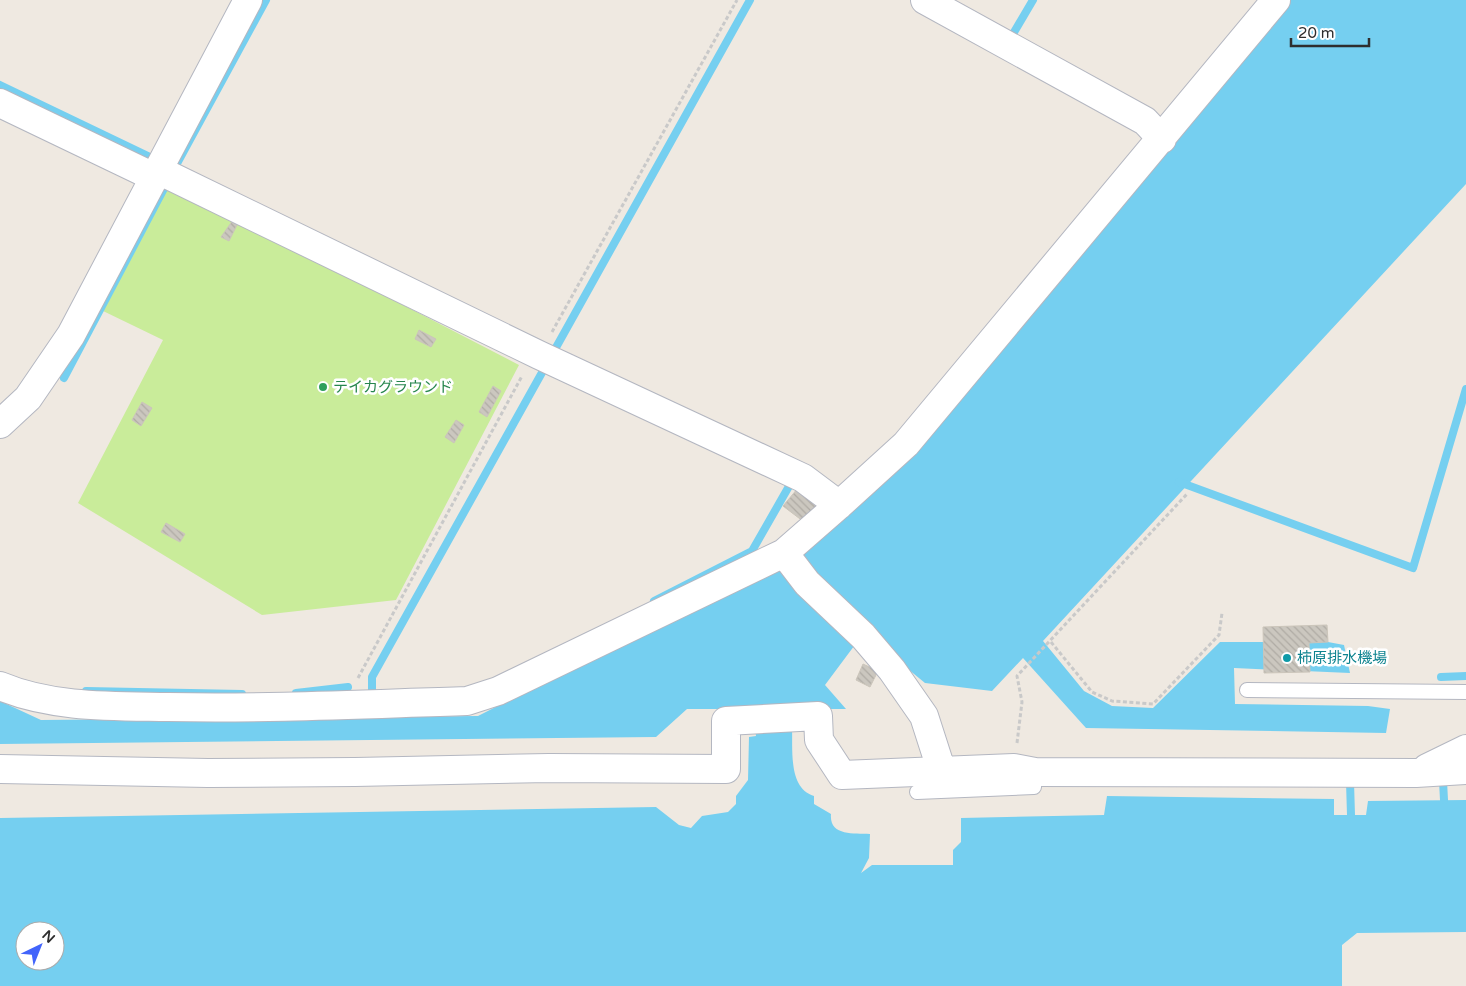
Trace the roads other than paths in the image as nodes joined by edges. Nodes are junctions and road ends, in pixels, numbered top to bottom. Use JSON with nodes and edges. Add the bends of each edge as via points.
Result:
{"nodes":[{"id":1,"x":248,"y":0,"type":"edge"},
{"id":2,"x":925,"y":0,"type":"edge"},
{"id":3,"x":1276,"y":0,"type":"edge"},
{"id":4,"x":0,"y":103,"type":"edge"},
{"id":5,"x":1162,"y":139,"type":"junction"},
{"id":6,"x":156,"y":174,"type":"junction"},
{"id":7,"x":0,"y":424,"type":"edge"},
{"id":8,"x":839,"y":505,"type":"junction"},
{"id":9,"x":784,"y":553,"type":"junction"},
{"id":10,"x":0,"y":686,"type":"edge"},
{"id":11,"x":1247,"y":690,"type":"dead end"},
{"id":12,"x":1466,"y":692,"type":"edge"},
{"id":13,"x":1466,"y":749,"type":"edge"},
{"id":14,"x":0,"y":769,"type":"edge"},
{"id":15,"x":1025,"y":770,"type":"junction"},
{"id":16,"x":1466,"y":770,"type":"edge"},
{"id":17,"x":942,"y":772,"type":"junction"},
{"id":18,"x":1416,"y":773,"type":"junction"},
{"id":19,"x":917,"y":792,"type":"dead end"}],
"edges":[{"from":1,"to":6,"type":"street"},
{"from":2,"to":5,"type":"street","via":[[1144,121]]},
{"from":3,"to":5,"type":"street"},
{"from":4,"to":6,"type":"street"},
{"from":5,"to":8,"type":"street","via":[[906,444]]},
{"from":6,"to":7,"type":"street","via":[[70,335],[28,398]]},
{"from":6,"to":8,"type":"street","via":[[546,352],[803,478]]},
{"from":8,"to":9,"type":"street"},
{"from":9,"to":10,"type":"street","via":[[498,691],[467,701],[234,708],[117,706],[41,699]]},
{"from":9,"to":17,"type":"street","via":[[806,583],[880,654],[924,716]]},
{"from":11,"to":12,"type":"lane"},
{"from":13,"to":18,"type":"street"},
{"from":14,"to":17,"type":"street","via":[[257,773],[726,768],[726,721],[818,716],[819,740],[842,775]]},
{"from":15,"to":17,"type":"street"},
{"from":15,"to":18,"type":"street"},
{"from":15,"to":19,"type":"lane","via":[[1034,787]]},
{"from":16,"to":18,"type":"street"}]}
